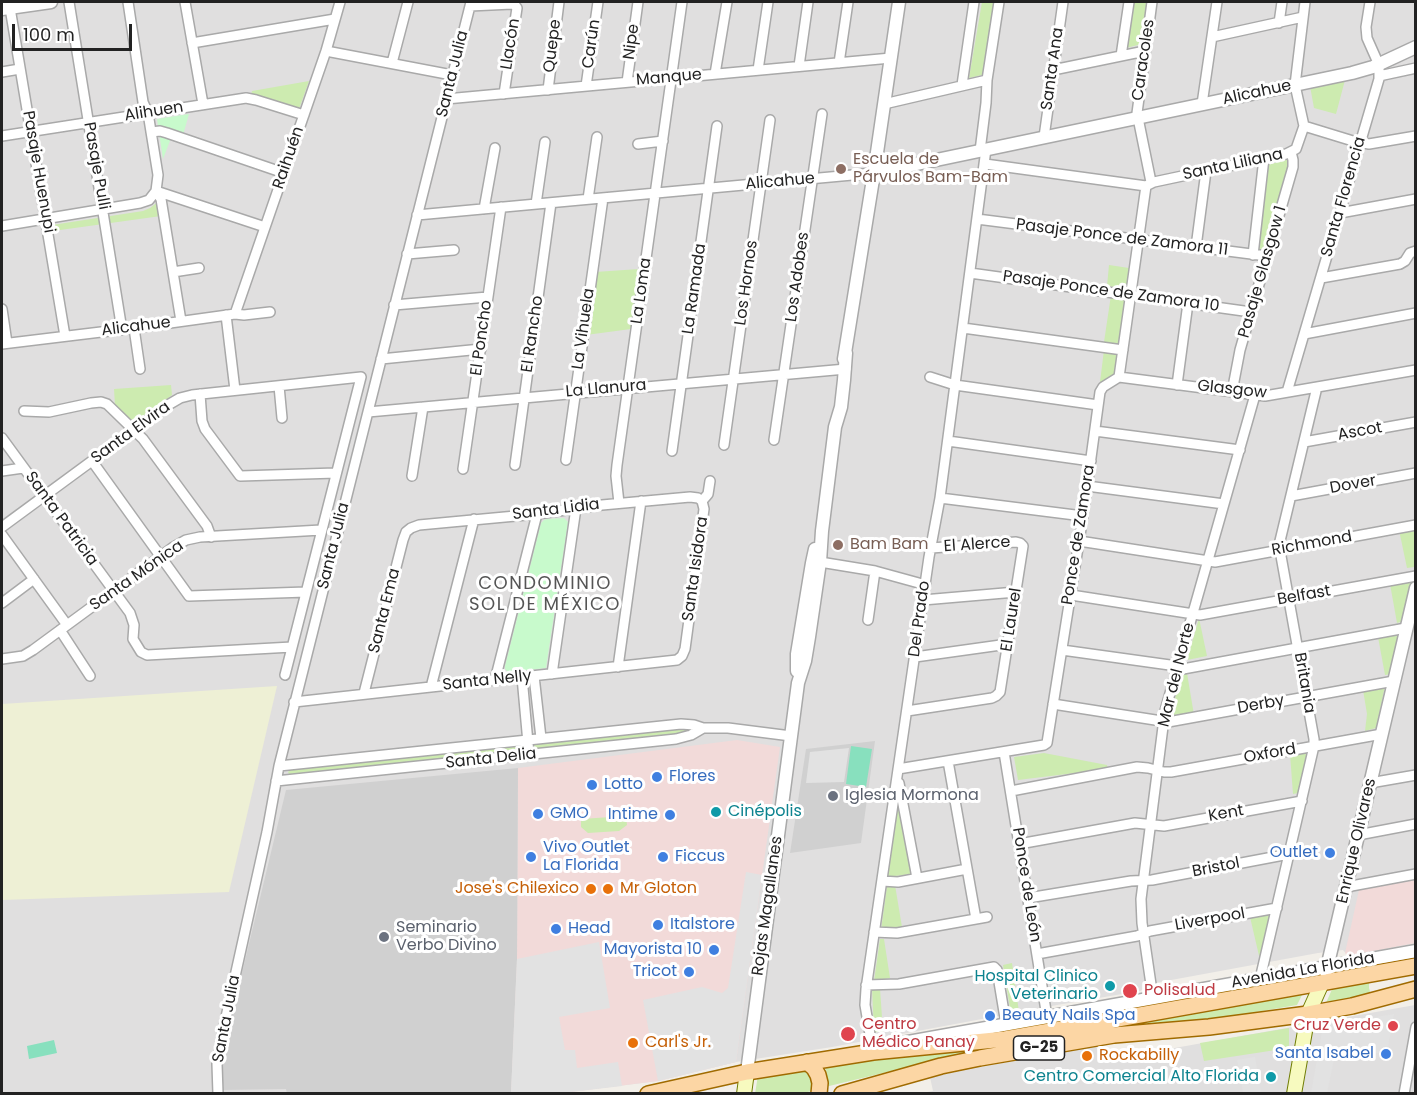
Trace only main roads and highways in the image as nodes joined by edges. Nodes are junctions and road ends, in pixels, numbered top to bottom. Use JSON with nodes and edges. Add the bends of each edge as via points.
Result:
{"nodes":[{"id":1,"x":1416,"y":966,"type":"edge"},
{"id":2,"x":1376,"y":973,"type":"junction"},
{"id":3,"x":1322,"y":983,"type":"junction"},
{"id":4,"x":1416,"y":989,"type":"edge"},
{"id":5,"x":1374,"y":1000,"type":"junction"},
{"id":6,"x":1308,"y":1014,"type":"junction"},
{"id":7,"x":807,"y":1062,"type":"junction"},
{"id":8,"x":747,"y":1072,"type":"junction"},
{"id":9,"x":655,"y":1092,"type":"edge"},
{"id":10,"x":744,"y":1094,"type":"edge"},
{"id":11,"x":819,"y":1094,"type":"edge"},
{"id":12,"x":842,"y":1094,"type":"edge"},
{"id":13,"x":1294,"y":1094,"type":"edge"}],
"edges":[{"from":1,"to":2,"type":"main road","name":"Avenida La Florida","number":"G-25"},
{"from":2,"to":3,"type":"main road","name":"Avenida La Florida","number":"G-25"},
{"from":2,"to":5,"type":"main road","via":[[1372,981]]},
{"from":3,"to":6,"type":"main road","name":"Enrique Olivares"},
{"from":3,"to":7,"type":"main road","name":"Avenida La Florida","number":"G-25","via":[[1005,1039]]},
{"from":4,"to":5,"type":"main road","number":"G-25"},
{"from":5,"to":6,"type":"main road","number":"G-25"},
{"from":6,"to":12,"type":"main road","number":"G-25","via":[[1091,1038],[941,1066]]},
{"from":6,"to":13,"type":"main road","name":"Enrique Olivares"},
{"from":7,"to":8,"type":"main road","name":"Avenida La Florida","number":"G-25"},
{"from":7,"to":11,"type":"main road","via":[[818,1075]]},
{"from":8,"to":9,"type":"main road","name":"Avenida La Florida","number":"G-25"},
{"from":8,"to":10,"type":"main road","name":"Rojas Magallanes"}]}
